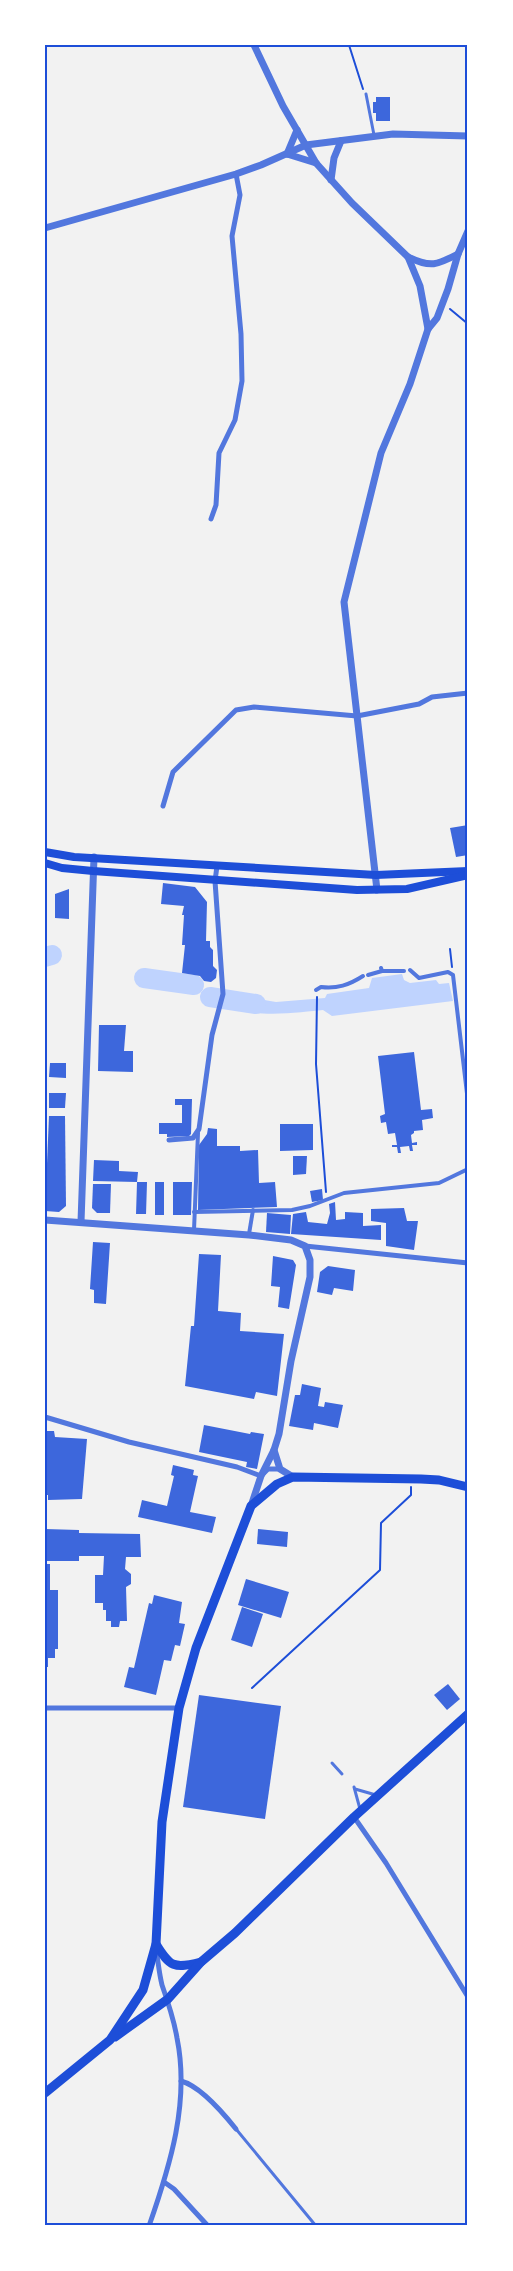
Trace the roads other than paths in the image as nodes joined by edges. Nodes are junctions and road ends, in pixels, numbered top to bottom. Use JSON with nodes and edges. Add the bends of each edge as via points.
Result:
{"nodes":[{"id":1,"x":254,"y":45,"type":"edge"},
{"id":2,"x":366,"y":94,"type":"road end"},
{"id":3,"x":297,"y":130,"type":"junction"},
{"id":4,"x":374,"y":135,"type":"junction"},
{"id":5,"x":468,"y":136,"type":"edge"},
{"id":6,"x":341,"y":141,"type":"junction"},
{"id":7,"x":306,"y":145,"type":"junction"},
{"id":8,"x":287,"y":154,"type":"junction"},
{"id":9,"x":316,"y":163,"type":"junction"},
{"id":10,"x":236,"y":174,"type":"junction"},
{"id":11,"x":331,"y":180,"type":"junction"},
{"id":12,"x":45,"y":228,"type":"edge"},
{"id":13,"x":468,"y":231,"type":"edge"},
{"id":14,"x":458,"y":254,"type":"junction"},
{"id":15,"x":408,"y":257,"type":"junction"},
{"id":16,"x":428,"y":329,"type":"junction"},
{"id":17,"x":211,"y":519,"type":"dead end"},
{"id":18,"x":468,"y":693,"type":"edge"},
{"id":19,"x":357,"y":717,"type":"junction"},
{"id":20,"x":163,"y":806,"type":"dead end"},
{"id":21,"x":45,"y":852,"type":"edge"},
{"id":22,"x":94,"y":857,"type":"junction"},
{"id":23,"x":45,"y":863,"type":"edge"},
{"id":24,"x":217,"y":866,"type":"junction"},
{"id":25,"x":93,"y":871,"type":"junction"},
{"id":26,"x":468,"y":871,"type":"edge"},
{"id":27,"x":376,"y":875,"type":"junction"},
{"id":28,"x":468,"y":875,"type":"edge"},
{"id":29,"x":215,"y":881,"type":"junction"},
{"id":30,"x":377,"y":890,"type":"junction"},
{"id":31,"x":410,"y":970,"type":"dead end"},
{"id":32,"x":404,"y":971,"type":"dead end"},
{"id":33,"x":368,"y":975,"type":"dead end"},
{"id":34,"x":363,"y":976,"type":"dead end"},
{"id":35,"x":316,"y":992,"type":"road end"},
{"id":36,"x":468,"y":1102,"type":"edge"},
{"id":37,"x":199,"y":1129,"type":"junction"},
{"id":38,"x":169,"y":1140,"type":"dead end"},
{"id":39,"x":468,"y":1169,"type":"edge"},
{"id":40,"x":253,"y":1210,"type":"junction"},
{"id":41,"x":194,"y":1212,"type":"junction"},
{"id":42,"x":45,"y":1220,"type":"edge"},
{"id":43,"x":81,"y":1221,"type":"junction"},
{"id":44,"x":194,"y":1231,"type":"junction"},
{"id":45,"x":249,"y":1235,"type":"junction"},
{"id":46,"x":305,"y":1246,"type":"junction"},
{"id":47,"x":468,"y":1263,"type":"edge"},
{"id":48,"x":45,"y":1418,"type":"edge"},
{"id":49,"x":274,"y":1450,"type":"junction"},
{"id":50,"x":280,"y":1469,"type":"junction"},
{"id":51,"x":261,"y":1476,"type":"junction"},
{"id":52,"x":293,"y":1477,"type":"junction"},
{"id":53,"x":468,"y":1487,"type":"edge"},
{"id":54,"x":251,"y":1506,"type":"junction"},
{"id":55,"x":45,"y":1708,"type":"edge"},
{"id":56,"x":179,"y":1708,"type":"junction"},
{"id":57,"x":468,"y":1714,"type":"edge"},
{"id":58,"x":332,"y":1762,"type":"dead end"},
{"id":59,"x":342,"y":1773,"type":"dead end"},
{"id":60,"x":378,"y":1795,"type":"junction"},
{"id":61,"x":357,"y":1814,"type":"junction"},
{"id":62,"x":156,"y":1944,"type":"junction"},
{"id":63,"x":201,"y":1962,"type":"junction"},
{"id":64,"x":468,"y":1997,"type":"edge"},
{"id":65,"x":168,"y":1999,"type":"junction"},
{"id":66,"x":110,"y":2040,"type":"junction"},
{"id":67,"x":181,"y":2081,"type":"junction"},
{"id":68,"x":45,"y":2093,"type":"edge"},
{"id":69,"x":237,"y":2129,"type":"joint"},
{"id":70,"x":164,"y":2182,"type":"junction"},
{"id":71,"x":149,"y":2226,"type":"edge"},
{"id":72,"x":208,"y":2226,"type":"edge"},
{"id":73,"x":316,"y":2226,"type":"edge"}],
"edges":[{"from":1,"to":3,"type":"street"},
{"from":2,"to":4,"type":"lane"},
{"from":3,"to":7,"type":"street"},
{"from":3,"to":8,"type":"street"},
{"from":4,"to":5,"type":"street"},
{"from":4,"to":6,"type":"street"},
{"from":6,"to":7,"type":"street"},
{"from":6,"to":11,"type":"street"},
{"from":7,"to":8,"type":"street"},
{"from":7,"to":9,"type":"street"},
{"from":8,"to":9,"type":"street"},
{"from":8,"to":10,"type":"street"},
{"from":9,"to":11,"type":"street"},
{"from":10,"to":12,"type":"street"},
{"from":10,"to":17,"type":"street","via":[[240,195],[232,236],[242,381],[235,420],[219,453],[216,505]]},
{"from":11,"to":15,"type":"street"},
{"from":13,"to":14,"type":"street"},
{"from":14,"to":15,"type":"street","via":[[436,265]]},
{"from":14,"to":16,"type":"street","via":[[446,304]]},
{"from":15,"to":16,"type":"street","via":[[420,286]]},
{"from":16,"to":19,"type":"street","via":[[381,453],[344,602]]},
{"from":18,"to":19,"type":"street","via":[[432,697],[419,704]]},
{"from":19,"to":20,"type":"street","via":[[255,707],[236,710],[173,772]]},
{"from":19,"to":27,"type":"street"},
{"from":21,"to":22,"type":"main road"},
{"from":22,"to":24,"type":"main road"},
{"from":22,"to":25,"type":"street"},
{"from":23,"to":25,"type":"main road"},
{"from":24,"to":27,"type":"main road"},
{"from":24,"to":29,"type":"street"},
{"from":25,"to":29,"type":"main road"},
{"from":25,"to":43,"type":"street"},
{"from":26,"to":27,"type":"main road"},
{"from":27,"to":30,"type":"street"},
{"from":28,"to":30,"type":"main road","via":[[407,889]]},
{"from":29,"to":30,"type":"main road"},
{"from":29,"to":37,"type":"street","via":[[223,994],[205,1072]]},
{"from":31,"to":36,"type":"street","via":[[419,978],[448,972],[453,975]]},
{"from":32,"to":33,"type":"street","via":[[381,970]]},
{"from":34,"to":35,"type":"street","via":[[351,984],[321,987]]},
{"from":37,"to":38,"type":"street","via":[[193,1138]]},
{"from":37,"to":41,"type":"street"},
{"from":39,"to":40,"type":"street","via":[[439,1183],[344,1193],[292,1210]]},
{"from":40,"to":41,"type":"street"},
{"from":40,"to":45,"type":"street"},
{"from":41,"to":44,"type":"street"},
{"from":42,"to":43,"type":"street"},
{"from":43,"to":44,"type":"street"},
{"from":44,"to":45,"type":"street"},
{"from":45,"to":46,"type":"street","via":[[291,1240]]},
{"from":46,"to":47,"type":"street"},
{"from":46,"to":49,"type":"street","via":[[310,1277]]},
{"from":48,"to":51,"type":"street"},
{"from":49,"to":50,"type":"street"},
{"from":49,"to":51,"type":"street"},
{"from":50,"to":51,"type":"street","via":[[268,1469]]},
{"from":50,"to":52,"type":"street"},
{"from":51,"to":54,"type":"street"},
{"from":52,"to":53,"type":"main road","via":[[439,1480]]},
{"from":52,"to":54,"type":"main road","via":[[277,1484]]},
{"from":54,"to":56,"type":"main road","via":[[202,1631]]},
{"from":55,"to":56,"type":"street"},
{"from":56,"to":62,"type":"main road","via":[[162,1821]]},
{"from":57,"to":60,"type":"main road"},
{"from":58,"to":59,"type":"lane"},
{"from":60,"to":61,"type":"main road"},
{"from":60,"to":61,"type":"lane","via":[[354,1788]]},
{"from":61,"to":63,"type":"main road"},
{"from":61,"to":64,"type":"street"},
{"from":62,"to":63,"type":"main road","via":[[172,1965]]},
{"from":62,"to":65,"type":"street"},
{"from":62,"to":66,"type":"main road","via":[[139,1998]]},
{"from":63,"to":65,"type":"main road"},
{"from":65,"to":66,"type":"main road"},
{"from":65,"to":67,"type":"street"},
{"from":66,"to":68,"type":"main road"},
{"from":67,"to":69,"type":"street","via":[[198,2090]]},
{"from":67,"to":70,"type":"street","via":[[177,2130]]},
{"from":69,"to":73,"type":"lane"},
{"from":70,"to":71,"type":"street"},
{"from":70,"to":72,"type":"street"}]}
